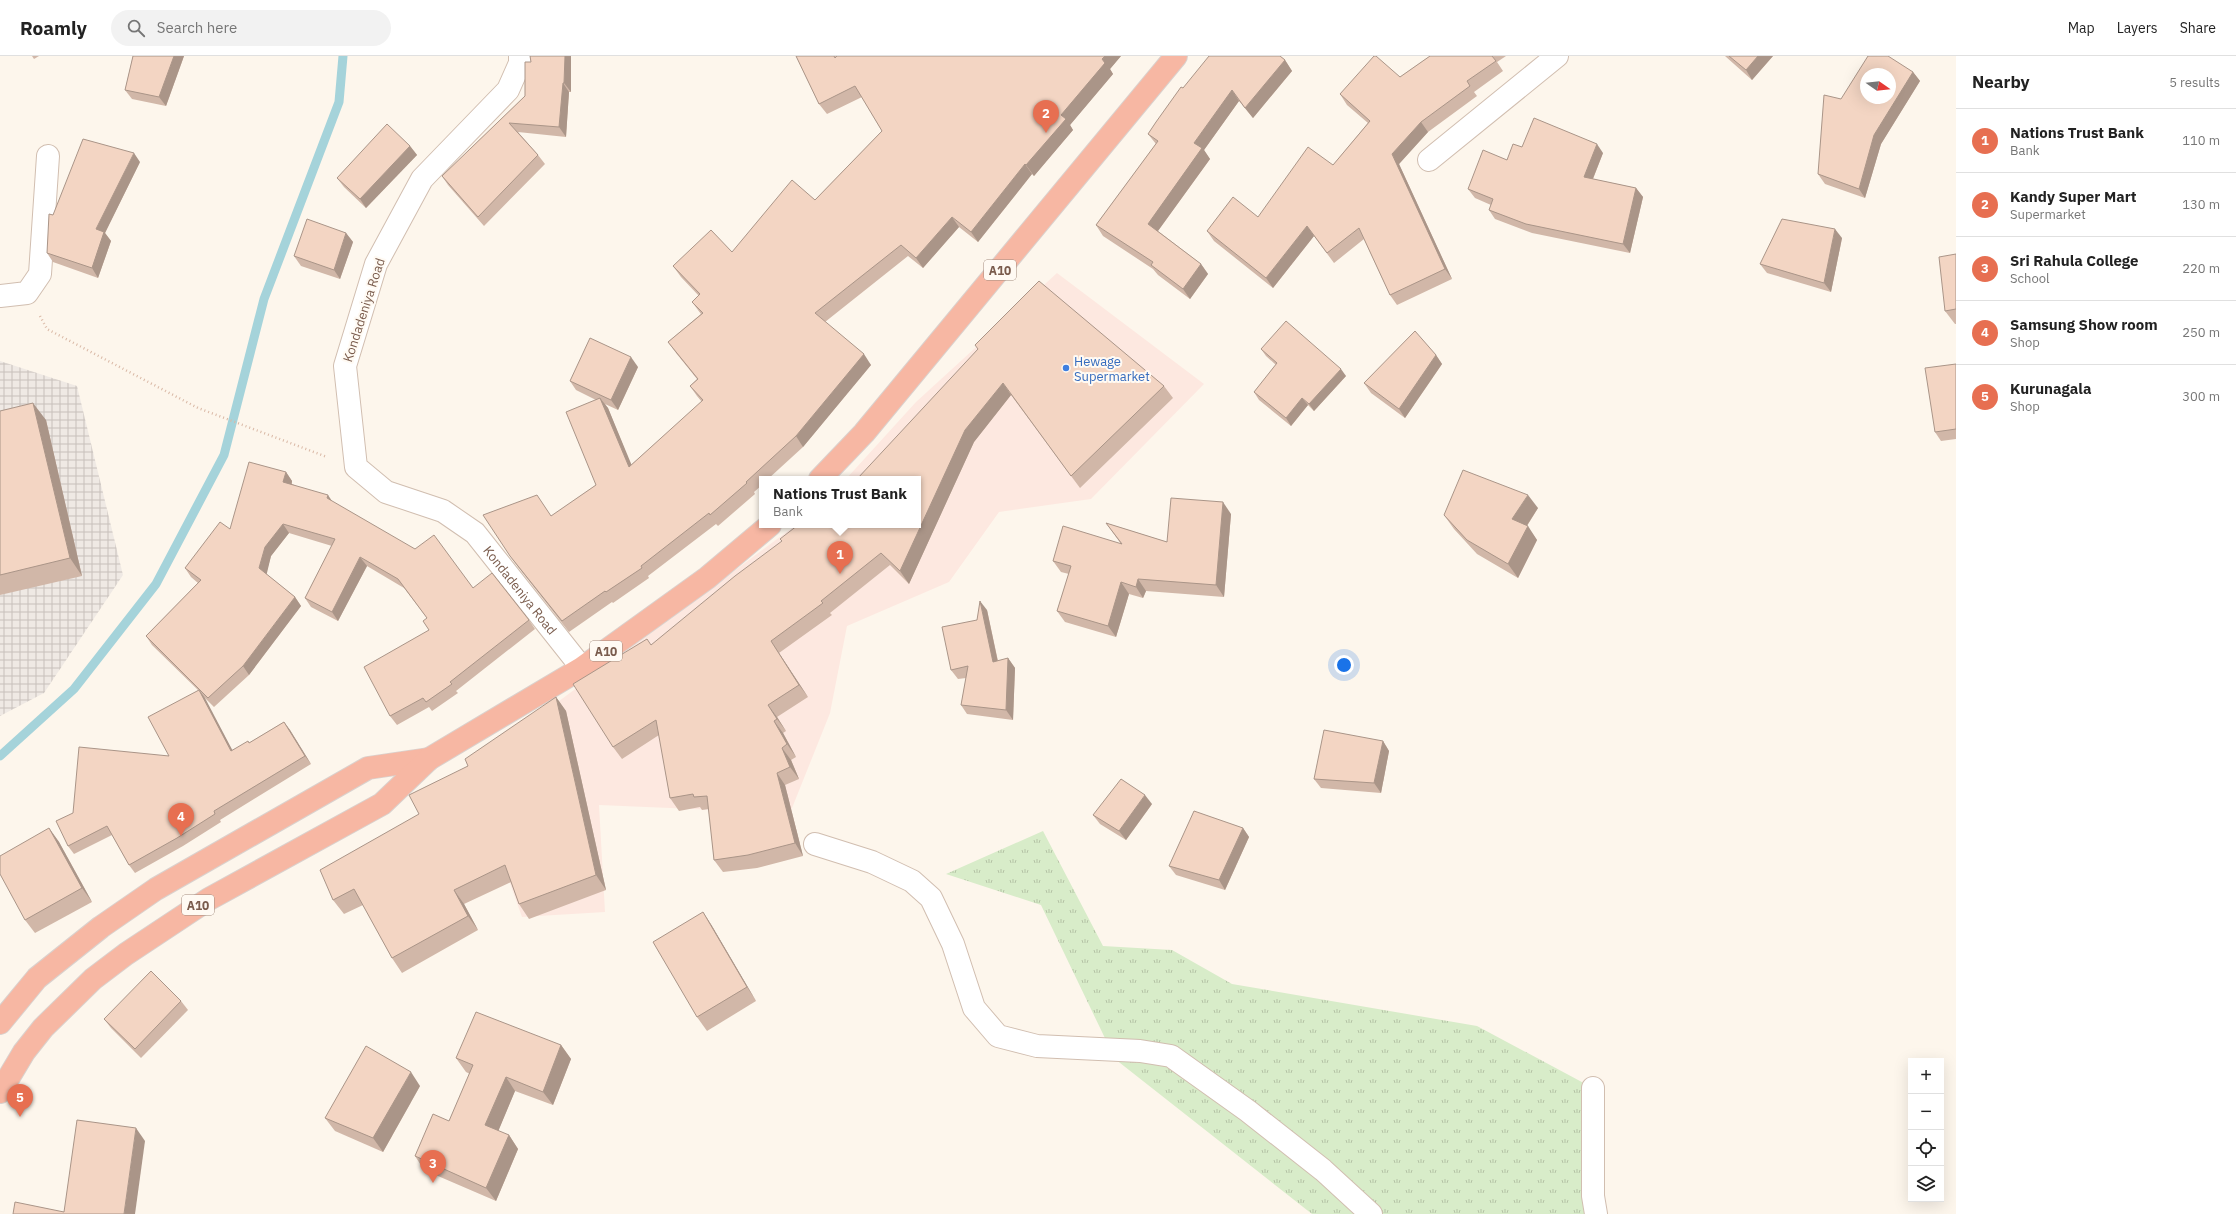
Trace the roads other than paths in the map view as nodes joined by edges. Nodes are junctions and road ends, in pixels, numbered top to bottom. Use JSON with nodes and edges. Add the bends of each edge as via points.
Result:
{"nodes":[{"id":1,"x":520,"y":56,"type":"edge"},
{"id":2,"x":1176,"y":56,"type":"edge"},
{"id":3,"x":1557,"y":56,"type":"edge"},
{"id":4,"x":48,"y":156,"type":"dead end"},
{"id":5,"x":1429,"y":160,"type":"dead end"},
{"id":6,"x":0,"y":296,"type":"edge"},
{"id":7,"x":823,"y":476,"type":"edge"},
{"id":8,"x":766,"y":528,"type":"edge"},
{"id":9,"x":582,"y":668,"type":"junction"},
{"id":10,"x":429,"y":759,"type":"junction"},
{"id":11,"x":814,"y":844,"type":"dead end"},
{"id":12,"x":0,"y":1023,"type":"edge"},
{"id":13,"x":1593,"y":1088,"type":"dead end"},
{"id":14,"x":0,"y":1092,"type":"edge"},
{"id":15,"x":1371,"y":1214,"type":"edge"},
{"id":16,"x":1596,"y":1214,"type":"edge"}],
"edges":[{"from":1,"to":9,"type":"street","name":"Kondadeniya Road","via":[[520,63],[508,90],[422,179],[376,264],[345,366],[356,467],[386,492],[443,510],[475,534]]},
{"from":2,"to":7,"type":"highway","number":"A10","via":[[864,433]]},
{"from":3,"to":5,"type":"street"},
{"from":4,"to":6,"type":"street","via":[[40,274],[27,293]]},
{"from":8,"to":9,"type":"highway","number":"A10","via":[[706,578]]},
{"from":9,"to":10,"type":"highway","number":"A10"},
{"from":10,"to":12,"type":"highway","number":"A10","via":[[368,768],[156,889],[101,927],[37,978]]},
{"from":10,"to":14,"type":"highway","number":"A10","via":[[382,804],[209,899],[162,928],[92,979],[43,1028],[24,1052]]},
{"from":11,"to":15,"type":"street","via":[[872,862],[912,881],[931,898],[952,944],[974,1008],[998,1036],[1038,1046],[1140,1051],[1171,1056],[1248,1111],[1322,1170]]},
{"from":13,"to":16,"type":"street","via":[[1592,1196]]}]}
